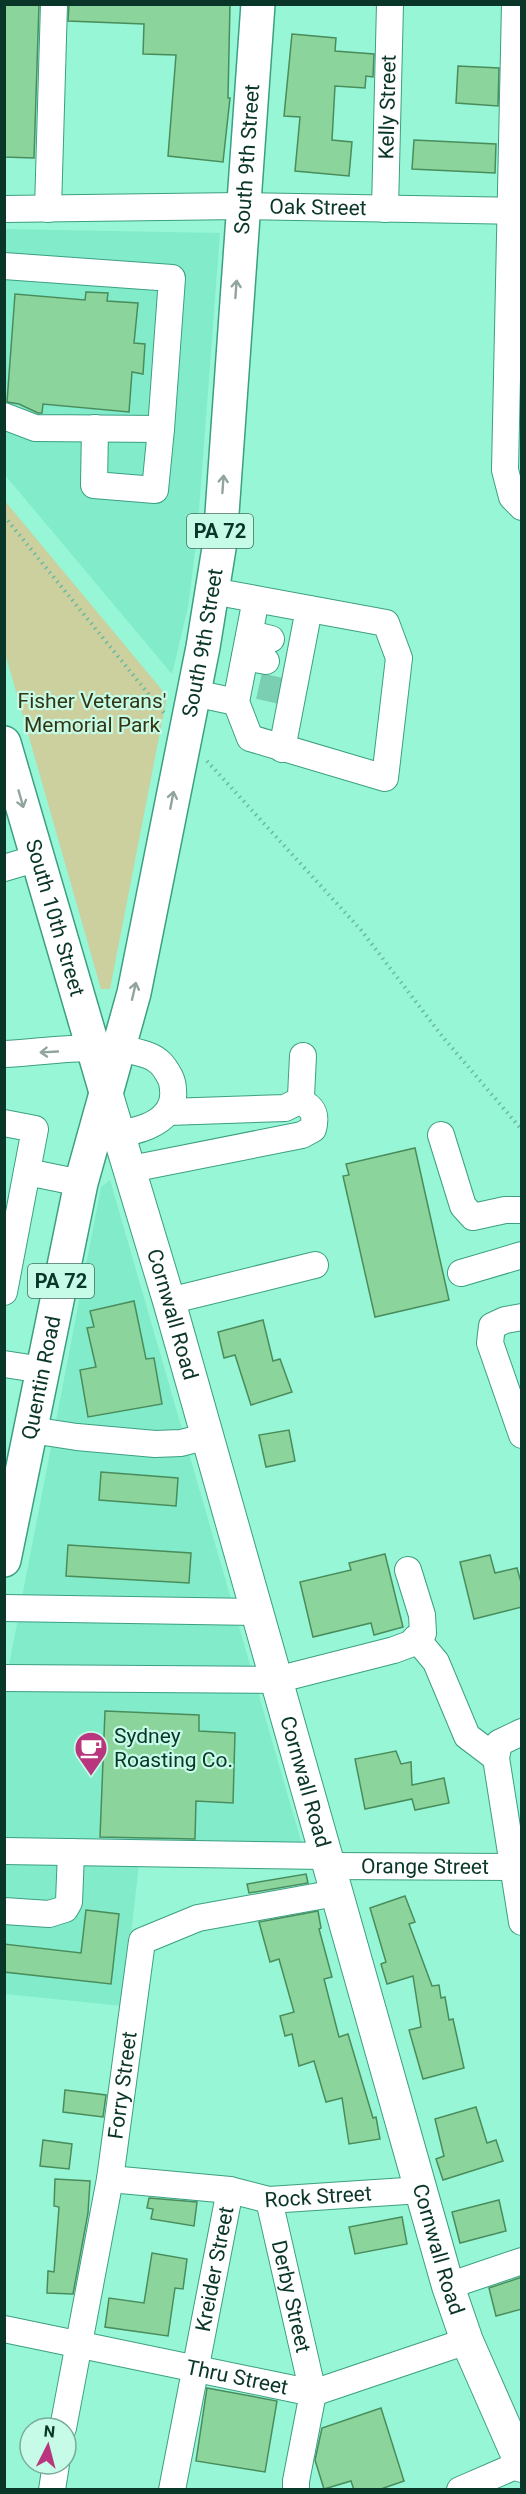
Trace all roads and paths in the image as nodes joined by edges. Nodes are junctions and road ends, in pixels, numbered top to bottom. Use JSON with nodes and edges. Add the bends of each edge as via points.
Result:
{"nodes":[{"id":1,"x":54,"y":4,"type":"edge"},
{"id":2,"x":258,"y":4,"type":"edge"},
{"id":3,"x":390,"y":4,"type":"edge"},
{"id":4,"x":515,"y":4,"type":"edge"},
{"id":5,"x":242,"y":206,"type":"junction"},
{"id":6,"x":4,"y":209,"type":"edge"},
{"id":7,"x":48,"y":209,"type":"junction"},
{"id":8,"x":385,"y":209,"type":"junction"},
{"id":9,"x":517,"y":211,"type":"edge"},
{"id":10,"x":4,"y":266,"type":"edge"},
{"id":11,"x":4,"y":416,"type":"edge"},
{"id":12,"x":95,"y":428,"type":"junction"},
{"id":13,"x":162,"y":429,"type":"junction"},
{"id":14,"x":522,"y":507,"type":"edge"},
{"id":15,"x":4,"y":516,"type":"edge"},
{"id":16,"x":212,"y":591,"type":"junction"},
{"id":17,"x":256,"y":599,"type":"junction"},
{"id":18,"x":309,"y":609,"type":"junction"},
{"id":19,"x":276,"y":652,"type":"junction"},
{"id":20,"x":262,"y":691,"type":"junction"},
{"id":21,"x":194,"y":693,"type":"junction"},
{"id":22,"x":184,"y":737,"type":"junction"},
{"id":23,"x":4,"y":743,"type":"edge"},
{"id":24,"x":282,"y":749,"type":"junction"},
{"id":25,"x":38,"y":858,"type":"junction"},
{"id":26,"x":4,"y":868,"type":"edge"},
{"id":27,"x":106,"y":1049,"type":"junction"},
{"id":28,"x":4,"y":1054,"type":"edge"},
{"id":29,"x":303,"y":1056,"type":"dead end"},
{"id":30,"x":106,"y":1092,"type":"joint"},
{"id":31,"x":299,"y":1101,"type":"junction"},
{"id":32,"x":168,"y":1112,"type":"junction"},
{"id":33,"x":4,"y":1123,"type":"edge"},
{"id":34,"x":522,"y":1130,"type":"edge"},
{"id":35,"x":107,"y":1135,"type":"junction"},
{"id":36,"x":441,"y":1135,"type":"dead end"},
{"id":37,"x":131,"y":1169,"type":"junction"},
{"id":38,"x":27,"y":1172,"type":"junction"},
{"id":39,"x":81,"y":1184,"type":"junction"},
{"id":40,"x":522,"y":1210,"type":"edge"},
{"id":41,"x":9,"y":1247,"type":"edge"},
{"id":42,"x":522,"y":1255,"type":"edge"},
{"id":43,"x":315,"y":1265,"type":"dead end"},
{"id":44,"x":460,"y":1273,"type":"dead end"},
{"id":45,"x":4,"y":1292,"type":"edge"},
{"id":46,"x":170,"y":1301,"type":"junction"},
{"id":47,"x":522,"y":1317,"type":"edge"},
{"id":48,"x":4,"y":1364,"type":"edge"},
{"id":49,"x":43,"y":1370,"type":"junction"},
{"id":50,"x":31,"y":1430,"type":"junction"},
{"id":51,"x":208,"y":1436,"type":"junction"},
{"id":52,"x":522,"y":1436,"type":"edge"},
{"id":53,"x":14,"y":1469,"type":"edge"},
{"id":54,"x":4,"y":1560,"type":"edge"},
{"id":55,"x":408,"y":1570,"type":"dead end"},
{"id":56,"x":4,"y":1608,"type":"edge"},
{"id":57,"x":257,"y":1612,"type":"junction"},
{"id":58,"x":416,"y":1638,"type":"junction"},
{"id":59,"x":4,"y":1678,"type":"edge"},
{"id":60,"x":276,"y":1680,"type":"junction"},
{"id":61,"x":522,"y":1732,"type":"edge"},
{"id":62,"x":496,"y":1758,"type":"junction"},
{"id":63,"x":4,"y":1851,"type":"edge"},
{"id":64,"x":72,"y":1852,"type":"junction"},
{"id":65,"x":517,"y":1867,"type":"edge"},
{"id":66,"x":331,"y":1872,"type":"junction"},
{"id":67,"x":4,"y":1911,"type":"edge"},
{"id":68,"x":522,"y":1922,"type":"edge"},
{"id":69,"x":110,"y":2179,"type":"junction"},
{"id":70,"x":230,"y":2190,"type":"junction"},
{"id":71,"x":421,"y":2190,"type":"junction"},
{"id":72,"x":269,"y":2200,"type":"junction"},
{"id":73,"x":522,"y":2261,"type":"edge"},
{"id":74,"x":448,"y":2286,"type":"junction"},
{"id":75,"x":4,"y":2329,"type":"edge"},
{"id":76,"x":467,"y":2341,"type":"junction"},
{"id":77,"x":78,"y":2345,"type":"junction"},
{"id":78,"x":196,"y":2369,"type":"junction"},
{"id":79,"x":313,"y":2393,"type":"junction"},
{"id":80,"x":65,"y":2416,"type":"edge"},
{"id":81,"x":521,"y":2465,"type":"edge"},
{"id":82,"x":172,"y":2490,"type":"edge"},
{"id":83,"x":296,"y":2490,"type":"edge"},
{"id":84,"x":460,"y":2490,"type":"edge"}],
"edges":[{"from":1,"to":7,"type":"street"},
{"from":2,"to":5,"type":"highway","name":"South 9th Street","number":"PA 72"},
{"from":3,"to":8,"type":"street","name":"Kelly Street"},
{"from":4,"to":9,"type":"street"},
{"from":5,"to":7,"type":"street","name":"Oak Street"},
{"from":5,"to":8,"type":"street","name":"Oak Street"},
{"from":16,"to":5,"type":"highway","name":"South 9th Street","number":"PA 72","one_way":true,"via":[[220,542]]},
{"from":6,"to":7,"type":"street","name":"Oak Street"},
{"from":8,"to":9,"type":"street","name":"Oak Street"},
{"from":9,"to":14,"type":"street","via":[[505,470],[512,497]]},
{"from":10,"to":13,"type":"street","via":[[172,278]]},
{"from":11,"to":12,"type":"street","via":[[35,428]]},
{"from":12,"to":13,"type":"street"},
{"from":12,"to":13,"type":"street","via":[[94,485],[155,490]]},
{"from":15,"to":22,"type":"path"},
{"from":16,"to":17,"type":"street"},
{"from":16,"to":21,"type":"highway","name":"South 9th Street","number":"PA 72"},
{"from":17,"to":18,"type":"street"},
{"from":17,"to":19,"type":"street"},
{"from":18,"to":19,"type":"street"},
{"from":18,"to":24,"type":"street","via":[[386,623],[399,658],[385,777]]},
{"from":19,"to":20,"type":"street"},
{"from":19,"to":20,"type":"street"},
{"from":20,"to":21,"type":"street"},
{"from":20,"to":24,"type":"street"},
{"from":20,"to":24,"type":"street","via":[[250,738]]},
{"from":21,"to":22,"type":"highway","name":"South 9th Street","number":"PA 72"},
{"from":27,"to":22,"type":"highway","name":"South 9th Street","number":"PA 72","one_way":true,"via":[[134,993]]},
{"from":22,"to":34,"type":"path","via":[[361,930],[442,1036]]},
{"from":23,"to":25,"type":"highway","name":"South 10th Street","number":"PA 72","one_way":true},
{"from":25,"to":26,"type":"street"},
{"from":25,"to":27,"type":"highway","name":"South 10th Street","number":"PA 72"},
{"from":27,"to":28,"type":"street","one_way":true},
{"from":27,"to":30,"type":"highway","name":"South 10th Street","number":"PA 72"},
{"from":27,"to":32,"type":"street","via":[[149,1055],[160,1062],[172,1080],[172,1105]]},
{"from":29,"to":31,"type":"street"},
{"from":30,"to":35,"type":"highway","name":"Quentin Road","number":"PA 72"},
{"from":31,"to":32,"type":"street","via":[[285,1108]]},
{"from":31,"to":37,"type":"street","via":[[308,1104],[315,1121],[313,1129],[302,1135]]},
{"from":32,"to":35,"type":"street","via":[[148,1126]]},
{"from":33,"to":38,"type":"street","via":[[35,1129]]},
{"from":35,"to":37,"type":"main road","name":"Cornwall Road"},
{"from":35,"to":39,"type":"highway","name":"Quentin Road","number":"PA 72"},
{"from":36,"to":40,"type":"street","via":[[467,1213],[479,1217],[505,1209]]},
{"from":37,"to":46,"type":"main road","name":"Cornwall Road"},
{"from":38,"to":39,"type":"street"},
{"from":38,"to":41,"type":"street"},
{"from":39,"to":49,"type":"highway","name":"Quentin Road","number":"PA 72"},
{"from":41,"to":45,"type":"street"},
{"from":42,"to":44,"type":"street"},
{"from":43,"to":46,"type":"street"},
{"from":46,"to":51,"type":"main road","name":"Cornwall Road"},
{"from":47,"to":52,"type":"street","via":[[496,1322],[490,1343]]},
{"from":48,"to":49,"type":"street"},
{"from":49,"to":50,"type":"highway","name":"Quentin Road","number":"PA 72"},
{"from":50,"to":51,"type":"street","via":[[155,1444]]},
{"from":50,"to":53,"type":"highway","name":"Quentin Road","number":"PA 72"},
{"from":51,"to":57,"type":"main road","name":"Cornwall Road"},
{"from":53,"to":54,"type":"highway","name":"Quentin Road","number":"PA 72"},
{"from":55,"to":58,"type":"street","via":[[422,1615],[423,1633]]},
{"from":56,"to":57,"type":"street"},
{"from":57,"to":60,"type":"main road","name":"Cornwall Road"},
{"from":58,"to":60,"type":"street","via":[[394,1650]]},
{"from":58,"to":62,"type":"street","via":[[436,1662],[466,1736]]},
{"from":59,"to":60,"type":"street"},
{"from":60,"to":66,"type":"main road","name":"Cornwall Road"},
{"from":61,"to":62,"type":"street","via":[[499,1743]]},
{"from":62,"to":65,"type":"street"},
{"from":63,"to":64,"type":"street"},
{"from":64,"to":66,"type":"street"},
{"from":64,"to":67,"type":"street","via":[[69,1902],[65,1909],[49,1914]]},
{"from":65,"to":66,"type":"street","name":"Orange Street"},
{"from":65,"to":68,"type":"street"},
{"from":66,"to":69,"type":"street","name":"Forry Street","via":[[142,1941]]},
{"from":66,"to":71,"type":"main road","name":"Cornwall Road"},
{"from":69,"to":70,"type":"street","name":"Rock Street"},
{"from":69,"to":77,"type":"street","name":"Forry Street"},
{"from":70,"to":72,"type":"street","name":"Rock Street"},
{"from":70,"to":78,"type":"street","name":"Kreider Street"},
{"from":71,"to":72,"type":"street","name":"Rock Street"},
{"from":71,"to":74,"type":"main road","name":"Cornwall Road"},
{"from":72,"to":79,"type":"street","name":"Derby Street"},
{"from":73,"to":74,"type":"street"},
{"from":74,"to":76,"type":"main road","name":"Cornwall Road"},
{"from":75,"to":77,"type":"street","name":"Thru Street"},
{"from":76,"to":79,"type":"street","name":"Thru Street"},
{"from":76,"to":81,"type":"main road","name":"Cornwall Road"},
{"from":77,"to":78,"type":"street","name":"Thru Street"},
{"from":77,"to":80,"type":"street","name":"Forry Street"},
{"from":78,"to":79,"type":"street","name":"Thru Street"},
{"from":78,"to":82,"type":"street","name":"Kreider Street"},
{"from":79,"to":83,"type":"street"},
{"from":81,"to":84,"type":"street"}]}
